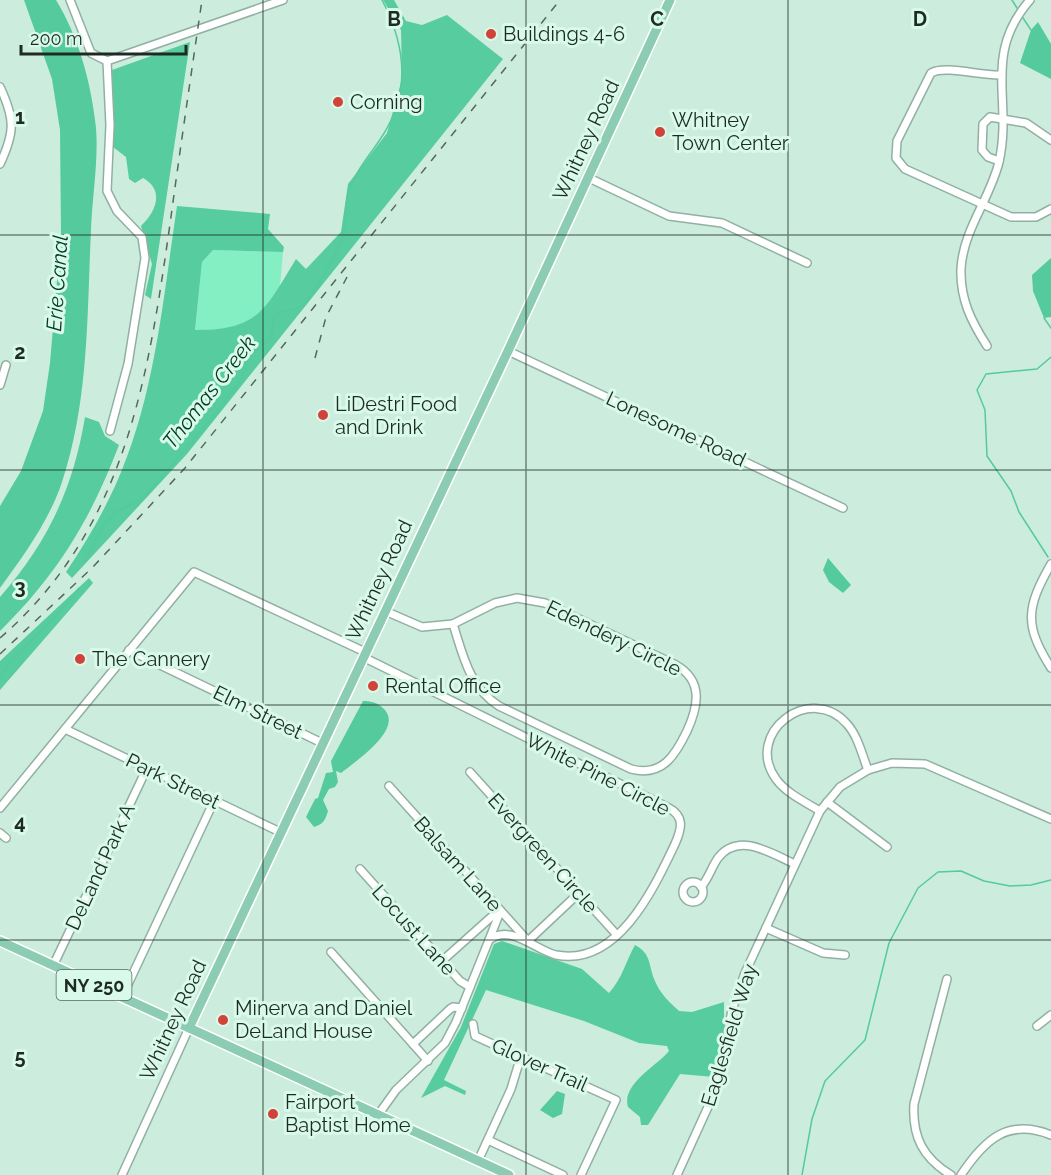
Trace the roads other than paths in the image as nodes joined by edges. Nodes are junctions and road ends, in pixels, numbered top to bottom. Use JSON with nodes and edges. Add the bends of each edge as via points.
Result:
{"nodes":[{"id":1,"x":70,"y":0,"type":"edge"},
{"id":2,"x":283,"y":0,"type":"edge"},
{"id":3,"x":670,"y":0,"type":"edge"},
{"id":4,"x":1030,"y":0,"type":"edge"},
{"id":5,"x":107,"y":61,"type":"junction"},
{"id":6,"x":1001,"y":75,"type":"junction"},
{"id":7,"x":0,"y":87,"type":"edge"},
{"id":8,"x":1002,"y":117,"type":"junction"},
{"id":9,"x":1051,"y":140,"type":"edge"},
{"id":10,"x":999,"y":162,"type":"junction"},
{"id":11,"x":0,"y":164,"type":"edge"},
{"id":12,"x":589,"y":177,"type":"junction"},
{"id":13,"x":982,"y":205,"type":"junction"},
{"id":14,"x":1051,"y":209,"type":"edge"},
{"id":15,"x":807,"y":263,"type":"dead end"},
{"id":16,"x":987,"y":346,"type":"dead end"},
{"id":17,"x":508,"y":351,"type":"junction"},
{"id":18,"x":6,"y":365,"type":"dead end"},
{"id":19,"x":0,"y":385,"type":"edge"},
{"id":20,"x":110,"y":430,"type":"dead end"},
{"id":21,"x":843,"y":508,"type":"dead end"},
{"id":22,"x":1051,"y":564,"type":"edge"},
{"id":23,"x":385,"y":610,"type":"junction"},
{"id":24,"x":453,"y":624,"type":"junction"},
{"id":25,"x":129,"y":650,"type":"junction"},
{"id":26,"x":364,"y":655,"type":"junction"},
{"id":27,"x":1051,"y":668,"type":"edge"},
{"id":28,"x":65,"y":729,"type":"junction"},
{"id":29,"x":322,"y":743,"type":"junction"},
{"id":30,"x":147,"y":768,"type":"junction"},
{"id":31,"x":868,"y":770,"type":"junction"},
{"id":32,"x":470,"y":772,"type":"dead end"},
{"id":33,"x":389,"y":786,"type":"dead end"},
{"id":34,"x":214,"y":801,"type":"junction"},
{"id":35,"x":827,"y":802,"type":"junction"},
{"id":36,"x":0,"y":808,"type":"edge"},
{"id":37,"x":820,"y":811,"type":"junction"},
{"id":38,"x":1051,"y":819,"type":"edge"},
{"id":39,"x":280,"y":832,"type":"junction"},
{"id":40,"x":887,"y":847,"type":"dead end"},
{"id":41,"x":795,"y":864,"type":"junction"},
{"id":42,"x":360,"y":870,"type":"dead end"},
{"id":43,"x":701,"y":886,"type":"dead end"},
{"id":44,"x":579,"y":893,"type":"junction"},
{"id":45,"x":500,"y":910,"type":"junction"},
{"id":46,"x":766,"y":928,"type":"junction"},
{"id":47,"x":616,"y":934,"type":"junction"},
{"id":48,"x":489,"y":940,"type":"junction"},
{"id":49,"x":0,"y":941,"type":"edge"},
{"id":50,"x":528,"y":941,"type":"junction"},
{"id":51,"x":332,"y":952,"type":"dead end"},
{"id":52,"x":845,"y":955,"type":"dead end"},
{"id":53,"x":442,"y":961,"type":"junction"},
{"id":54,"x":53,"y":966,"type":"junction"},
{"id":55,"x":947,"y":979,"type":"dead end"},
{"id":56,"x":470,"y":987,"type":"junction"},
{"id":57,"x":122,"y":997,"type":"junction"},
{"id":58,"x":462,"y":1008,"type":"junction"},
{"id":59,"x":1051,"y":1015,"type":"edge"},
{"id":60,"x":473,"y":1024,"type":"dead end"},
{"id":61,"x":1037,"y":1026,"type":"dead end"},
{"id":62,"x":189,"y":1028,"type":"junction"},
{"id":63,"x":413,"y":1044,"type":"junction"},
{"id":64,"x":520,"y":1056,"type":"junction"},
{"id":65,"x":428,"y":1061,"type":"junction"},
{"id":66,"x":378,"y":1115,"type":"junction"},
{"id":67,"x":1051,"y":1135,"type":"edge"},
{"id":68,"x":488,"y":1140,"type":"junction"},
{"id":69,"x":478,"y":1161,"type":"junction"},
{"id":70,"x":122,"y":1175,"type":"edge"},
{"id":71,"x":509,"y":1175,"type":"edge"},
{"id":72,"x":563,"y":1175,"type":"edge"},
{"id":73,"x":581,"y":1175,"type":"edge"},
{"id":74,"x":677,"y":1175,"type":"edge"},
{"id":75,"x":951,"y":1175,"type":"edge"},
{"id":76,"x":961,"y":1175,"type":"edge"}],
"edges":[{"from":1,"to":5,"type":"street","via":[[92,53]]},
{"from":2,"to":5,"type":"street"},
{"from":3,"to":12,"type":"main road","name":"Whitney Road"},
{"from":4,"to":6,"type":"street","via":[[1007,34]]},
{"from":5,"to":20,"type":"street","via":[[107,191],[117,211],[142,237],[145,258],[128,364]]},
{"from":6,"to":8,"type":"street"},
{"from":6,"to":13,"type":"street","via":[[975,75],[945,68],[931,73],[895,150],[905,169]]},
{"from":7,"to":11,"type":"street","via":[[12,124]]},
{"from":8,"to":9,"type":"street","via":[[1026,123]]},
{"from":8,"to":10,"type":"street"},
{"from":8,"to":10,"type":"street","via":[[990,117],[983,124],[983,153]]},
{"from":10,"to":13,"type":"street"},
{"from":12,"to":15,"type":"street","via":[[669,216],[722,223]]},
{"from":12,"to":17,"type":"main road","name":"Whitney Road"},
{"from":13,"to":14,"type":"street","via":[[1020,218],[1036,217]]},
{"from":13,"to":16,"type":"street","via":[[964,247],[962,287],[967,311]]},
{"from":17,"to":21,"type":"street","name":"Lonesome Road"},
{"from":17,"to":23,"type":"main road","name":"Whitney Road"},
{"from":18,"to":19,"type":"street"},
{"from":22,"to":27,"type":"street","via":[[1035,599],[1030,623]]},
{"from":23,"to":24,"type":"street","name":"Edendery Circle","via":[[422,627]]},
{"from":23,"to":26,"type":"main road","name":"Whitney Road"},
{"from":24,"to":24,"type":"street","name":"Edendery Circle","via":[[472,679],[493,702],[631,769],[651,771],[668,763],[677,752],[696,710],[696,687],[681,668],[538,601],[503,600]]},
{"from":25,"to":26,"type":"street","via":[[194,572]]},
{"from":25,"to":28,"type":"street"},
{"from":25,"to":29,"type":"street","name":"Elm Street"},
{"from":26,"to":29,"type":"main road","name":"Whitney Road"},
{"from":26,"to":47,"type":"street","name":"White Pine Circle","via":[[677,812],[681,830],[652,893],[639,914]]},
{"from":28,"to":30,"type":"street","name":"Park Street"},
{"from":28,"to":36,"type":"street"},
{"from":29,"to":39,"type":"main road","name":"Whitney Road"},
{"from":30,"to":34,"type":"street","name":"Park Street"},
{"from":30,"to":54,"type":"street","name":"DeLand Park A"},
{"from":31,"to":35,"type":"street","name":"Eaglesfield Way","via":[[848,780]]},
{"from":31,"to":37,"type":"street","via":[[850,728],[837,716],[814,708],[786,717],[769,742],[770,768],[785,788]]},
{"from":31,"to":38,"type":"street","name":"Eaglesfield Way","via":[[892,763],[925,764]]},
{"from":32,"to":44,"type":"street","name":"Evergreen Circle"},
{"from":33,"to":45,"type":"street","name":"Balsam Lane"},
{"from":34,"to":39,"type":"street","name":"Park Street"},
{"from":34,"to":57,"type":"street"},
{"from":35,"to":37,"type":"street","name":"Eaglesfield Way"},
{"from":35,"to":40,"type":"street"},
{"from":37,"to":41,"type":"street","name":"Eaglesfield Way"},
{"from":39,"to":62,"type":"main road","name":"Whitney Road"},
{"from":41,"to":43,"type":"street","via":[[753,846],[734,846],[719,857]]},
{"from":41,"to":46,"type":"street","name":"Eaglesfield Way"},
{"from":42,"to":53,"type":"street","name":"Locust Lane"},
{"from":44,"to":47,"type":"street","name":"Evergreen Circle"},
{"from":44,"to":50,"type":"street"},
{"from":45,"to":48,"type":"street"},
{"from":45,"to":50,"type":"street","name":"Balsam Lane"},
{"from":45,"to":53,"type":"street"},
{"from":46,"to":52,"type":"street","via":[[823,953]]},
{"from":46,"to":74,"type":"street","name":"Eaglesfield Way","via":[[738,990],[718,1085]]},
{"from":47,"to":50,"type":"street","name":"White Pine Circle","via":[[590,951],[565,956],[543,951]]},
{"from":48,"to":50,"type":"street","name":"White Pine Circle","via":[[500,934]]},
{"from":48,"to":56,"type":"street"},
{"from":49,"to":54,"type":"main road","number":"NY 250"},
{"from":51,"to":63,"type":"street"},
{"from":53,"to":56,"type":"street","name":"Locust Lane"},
{"from":54,"to":57,"type":"main road","number":"NY 250"},
{"from":55,"to":75,"type":"street","via":[[914,1104],[914,1118],[923,1151]]},
{"from":56,"to":58,"type":"street"},
{"from":57,"to":62,"type":"main road","number":"NY 250"},
{"from":58,"to":63,"type":"street","via":[[450,1009]]},
{"from":58,"to":65,"type":"street","via":[[445,1043]]},
{"from":59,"to":61,"type":"street"},
{"from":60,"to":64,"type":"street","name":"Glover Trail","via":[[475,1036]]},
{"from":62,"to":66,"type":"main road","number":"NY 250"},
{"from":62,"to":70,"type":"street","name":"Whitney Road"},
{"from":63,"to":65,"type":"street"},
{"from":64,"to":68,"type":"street","via":[[511,1089]]},
{"from":64,"to":73,"type":"street","name":"Glover Trail","via":[[616,1100]]},
{"from":65,"to":66,"type":"street","via":[[404,1082]]},
{"from":66,"to":69,"type":"main road","number":"NY 250"},
{"from":67,"to":76,"type":"street","via":[[1026,1127],[1006,1131],[980,1151]]},
{"from":68,"to":69,"type":"street"},
{"from":68,"to":72,"type":"street"},
{"from":69,"to":71,"type":"main road","number":"NY 250"}]}
